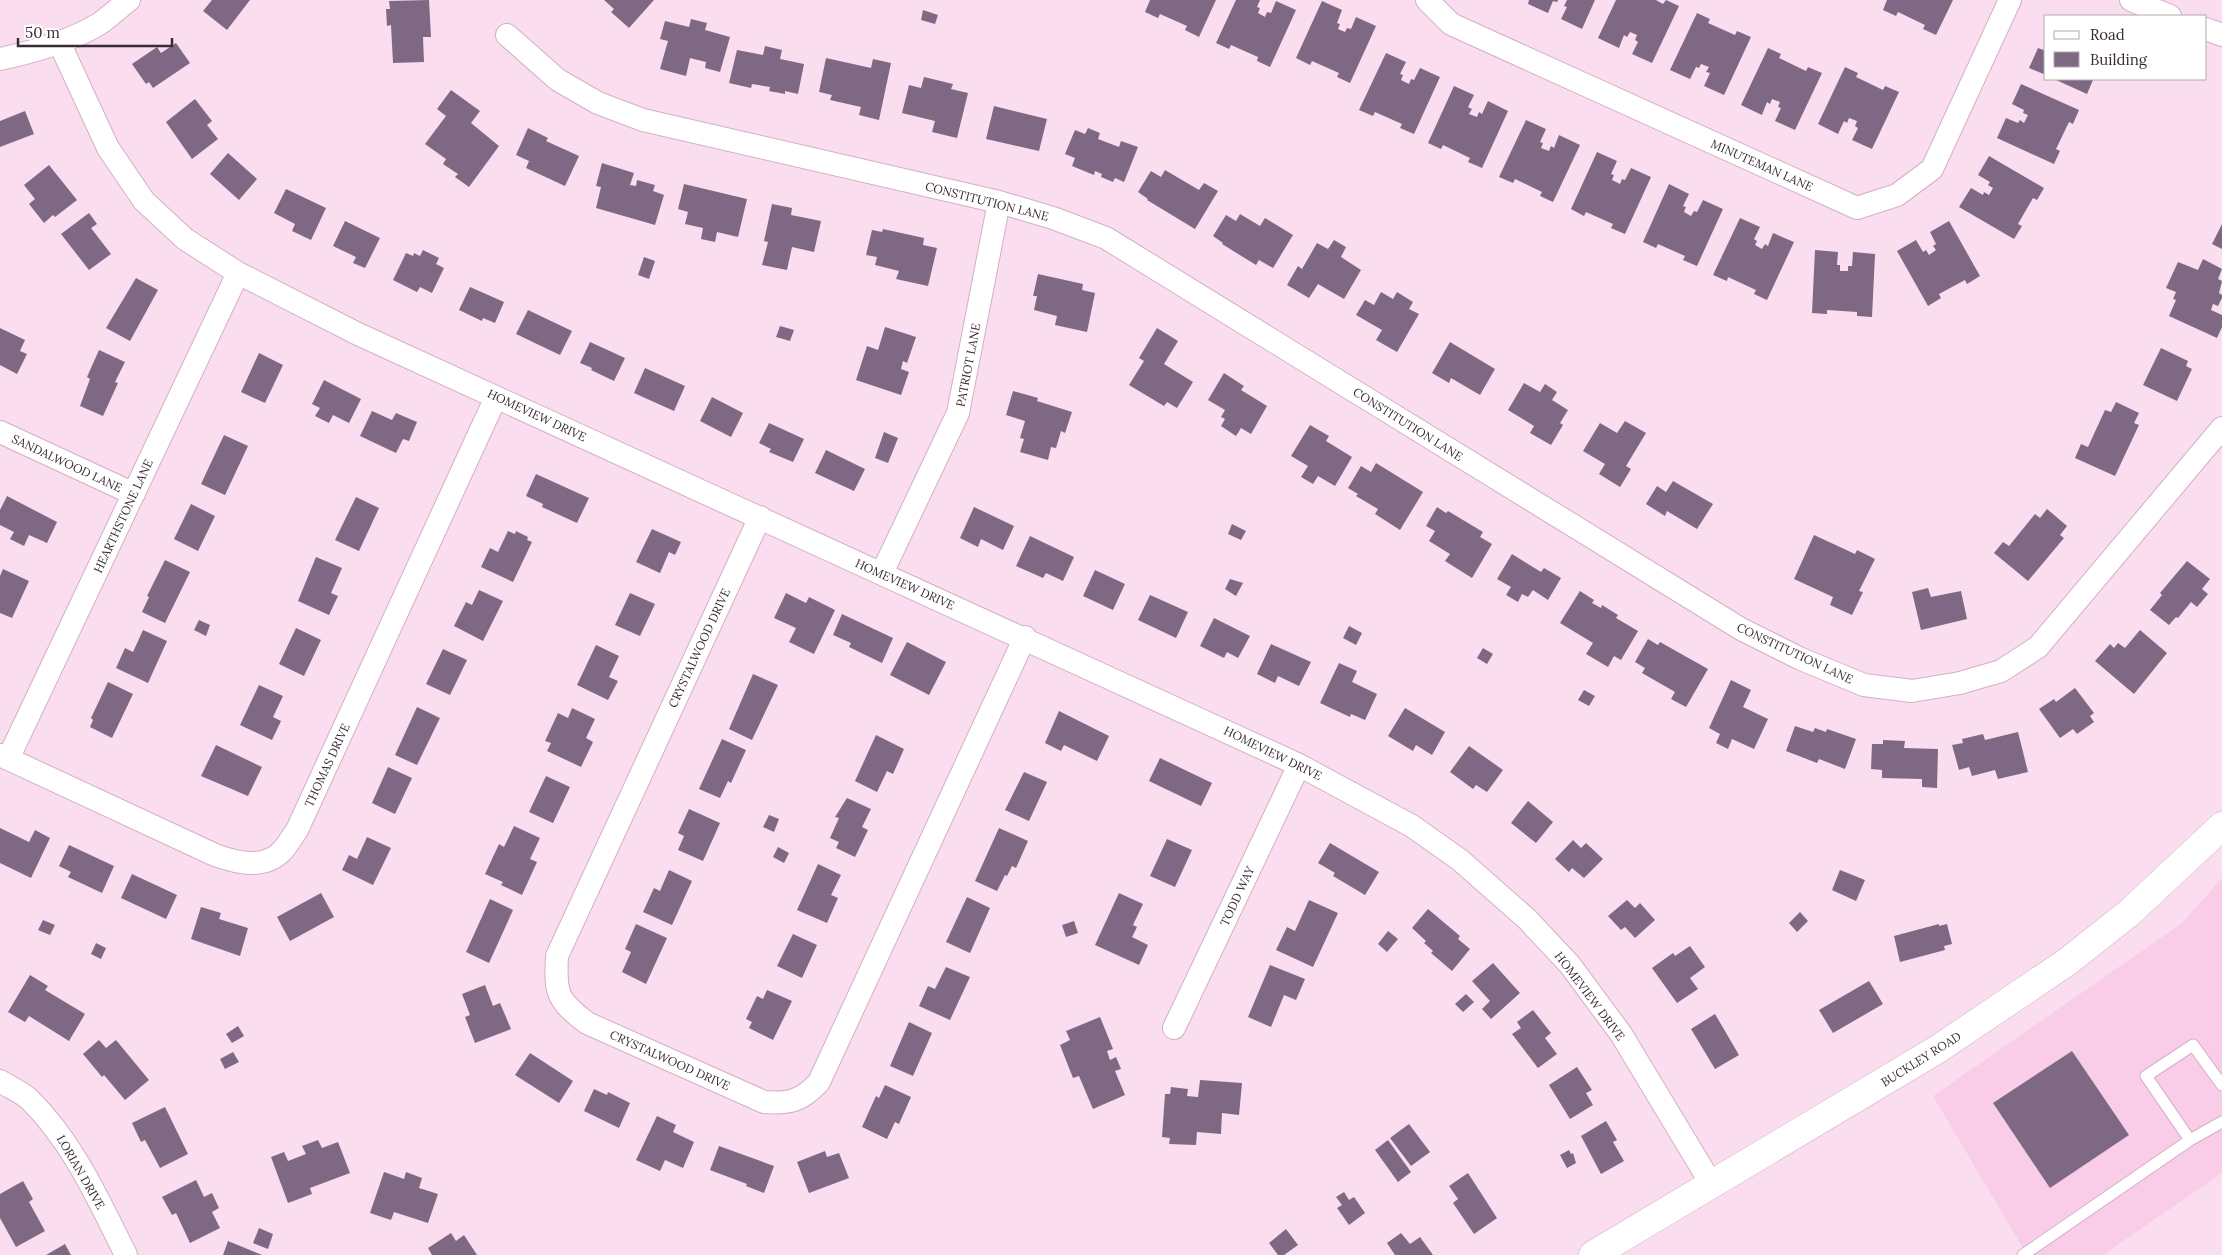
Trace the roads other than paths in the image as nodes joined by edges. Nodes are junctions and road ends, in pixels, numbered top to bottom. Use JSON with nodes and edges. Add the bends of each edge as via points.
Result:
{"nodes":[{"id":1,"x":129,"y":0,"type":"edge"},
{"id":2,"x":1427,"y":0,"type":"edge"},
{"id":3,"x":2010,"y":0,"type":"edge"},
{"id":4,"x":2131,"y":0,"type":"edge"},
{"id":5,"x":2168,"y":15,"type":"edge"},
{"id":6,"x":2207,"y":29,"type":"edge"},
{"id":7,"x":507,"y":34,"type":"dead end"},
{"id":8,"x":2222,"y":35,"type":"edge"},
{"id":9,"x":59,"y":42,"type":"junction"},
{"id":10,"x":0,"y":59,"type":"edge"},
{"id":11,"x":999,"y":202,"type":"junction"},
{"id":12,"x":238,"y":273,"type":"junction"},
{"id":13,"x":496,"y":396,"type":"junction"},
{"id":14,"x":2222,"y":428,"type":"edge"},
{"id":15,"x":0,"y":432,"type":"edge"},
{"id":16,"x":134,"y":494,"type":"junction"},
{"id":17,"x":760,"y":517,"type":"junction"},
{"id":18,"x":882,"y":574,"type":"junction"},
{"id":19,"x":1025,"y":637,"type":"junction"},
{"id":20,"x":4,"y":757,"type":"edge"},
{"id":21,"x":1300,"y":765,"type":"junction"},
{"id":22,"x":2222,"y":826,"type":"edge"},
{"id":23,"x":1174,"y":1028,"type":"dead end"},
{"id":24,"x":0,"y":1081,"type":"edge"},
{"id":25,"x":2222,"y":1085,"type":"edge"},
{"id":26,"x":2222,"y":1122,"type":"edge"},
{"id":27,"x":2190,"y":1140,"type":"junction"},
{"id":28,"x":1712,"y":1185,"type":"junction"},
{"id":29,"x":126,"y":1255,"type":"edge"},
{"id":30,"x":1593,"y":1255,"type":"edge"},
{"id":31,"x":2022,"y":1255,"type":"edge"}],
"edges":[{"from":1,"to":9,"type":"street","via":[[98,24]]},
{"from":2,"to":3,"type":"street","name":"MINUTEMAN LANE","via":[[1451,24],[1857,208],[1897,195],[1932,169]]},
{"from":4,"to":5,"type":"street"},
{"from":6,"to":8,"type":"street"},
{"from":7,"to":11,"type":"street","name":"CONSTITUTION LANE","via":[[558,80],[598,103],[644,120]]},
{"from":9,"to":10,"type":"street"},
{"from":9,"to":12,"type":"street","name":"HOMEVIEW DRIVE","via":[[108,148],[144,201],[185,239]]},
{"from":11,"to":14,"type":"street","name":"CONSTITUTION LANE","via":[[1106,238],[1741,629],[1864,685],[1912,691],[1960,683],[2001,671],[2038,648]]},
{"from":11,"to":18,"type":"street","name":"PATRIOT LANE","via":[[958,413]]},
{"from":12,"to":13,"type":"street","name":"HOMEVIEW DRIVE","via":[[358,334]]},
{"from":12,"to":16,"type":"street","name":"HEARTHSTONE LANE"},
{"from":13,"to":17,"type":"street","name":"HOMEVIEW DRIVE"},
{"from":13,"to":20,"type":"street","name":"THOMAS DRIVE","via":[[297,830],[282,851],[262,862],[240,864]]},
{"from":15,"to":16,"type":"street","name":"SANDALWOOD LANE"},
{"from":16,"to":20,"type":"street","name":"HEARTHSTONE LANE"},
{"from":17,"to":18,"type":"street","name":"HOMEVIEW DRIVE"},
{"from":17,"to":19,"type":"street","name":"CRYSTALWOOD DRIVE","via":[[556,956],[557,990],[567,1007],[587,1023],[764,1102],[782,1104],[806,1095],[819,1082]]},
{"from":18,"to":19,"type":"street","name":"HOMEVIEW DRIVE"},
{"from":19,"to":21,"type":"street","name":"HOMEVIEW DRIVE"},
{"from":21,"to":23,"type":"street","name":"TODD WAY"},
{"from":21,"to":28,"type":"street","name":"HOMEVIEW DRIVE","via":[[1412,826],[1460,860],[1527,919],[1570,965],[1621,1034]]},
{"from":22,"to":28,"type":"street","name":"BUCKLEY ROAD","via":[[2129,913],[2067,962],[1938,1049]]},
{"from":24,"to":29,"type":"street","name":"LORIAN DRIVE","via":[[28,1098],[60,1134],[92,1187]]},
{"from":25,"to":27,"type":"lane","via":[[2193,1045],[2146,1076]]},
{"from":26,"to":27,"type":"lane"},
{"from":27,"to":31,"type":"lane"},
{"from":28,"to":30,"type":"street","name":"BUCKLEY ROAD"}]}
